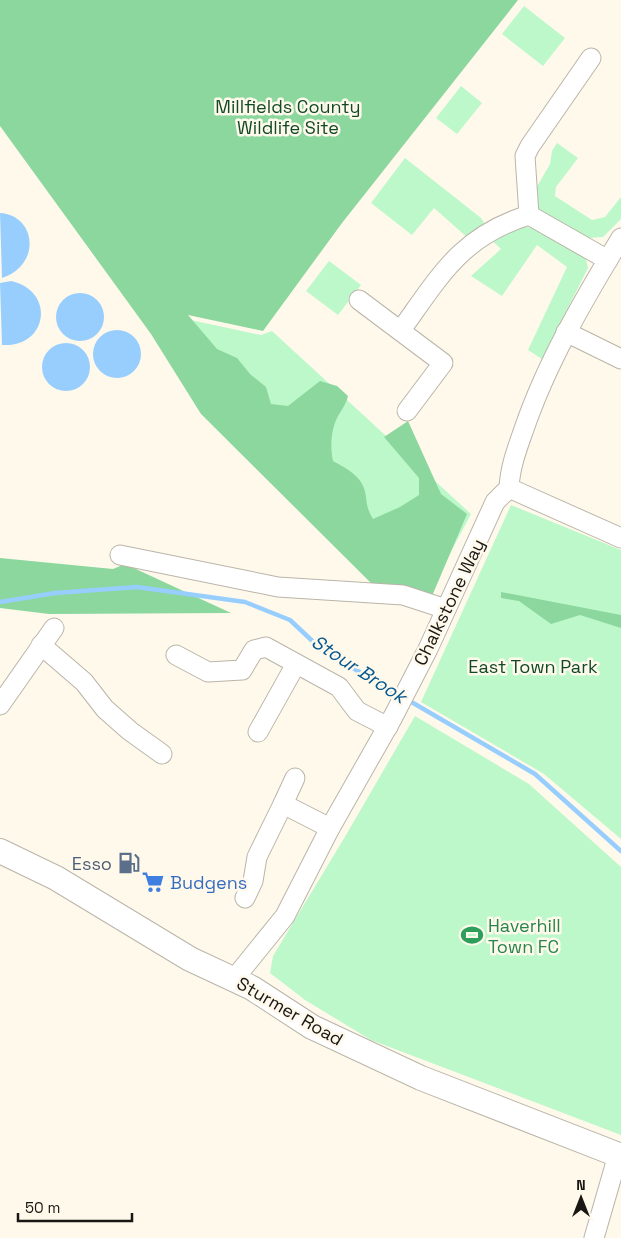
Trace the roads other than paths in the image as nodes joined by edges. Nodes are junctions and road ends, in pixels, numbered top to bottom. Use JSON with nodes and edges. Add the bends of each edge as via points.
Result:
{"nodes":[{"id":1,"x":592,"y":58,"type":"dead end"},
{"id":2,"x":529,"y":215,"type":"junction"},
{"id":3,"x":621,"y":238,"type":"edge"},
{"id":4,"x":608,"y":260,"type":"junction"},
{"id":5,"x":359,"y":300,"type":"dead end"},
{"id":6,"x":401,"y":330,"type":"junction"},
{"id":7,"x":566,"y":332,"type":"junction"},
{"id":8,"x":621,"y":359,"type":"edge"},
{"id":9,"x":407,"y":411,"type":"dead end"},
{"id":10,"x":508,"y":488,"type":"junction"},
{"id":11,"x":621,"y":538,"type":"edge"},
{"id":12,"x":120,"y":555,"type":"dead end"},
{"id":13,"x":446,"y":609,"type":"junction"},
{"id":14,"x":54,"y":628,"type":"dead end"},
{"id":15,"x":41,"y":645,"type":"junction"},
{"id":16,"x":176,"y":655,"type":"dead end"},
{"id":17,"x":296,"y":664,"type":"junction"},
{"id":18,"x":0,"y":705,"type":"edge"},
{"id":19,"x":390,"y":722,"type":"junction"},
{"id":20,"x":258,"y":732,"type":"dead end"},
{"id":21,"x":162,"y":754,"type":"dead end"},
{"id":22,"x":294,"y":778,"type":"dead end"},
{"id":23,"x":283,"y":804,"type":"junction"},
{"id":24,"x":330,"y":828,"type":"junction"},
{"id":25,"x":0,"y":851,"type":"edge"},
{"id":26,"x":245,"y":898,"type":"dead end"},
{"id":27,"x":234,"y":979,"type":"junction"},
{"id":28,"x":620,"y":1155,"type":"edge"},
{"id":29,"x":594,"y":1238,"type":"edge"}],
"edges":[{"from":1,"to":2,"type":"street","via":[[530,146],[526,156]]},
{"from":2,"to":4,"type":"street"},
{"from":2,"to":6,"type":"street","via":[[486,233],[449,263]]},
{"from":3,"to":4,"type":"street","name":"Chalkstone Way"},
{"from":4,"to":7,"type":"street","name":"Chalkstone Way"},
{"from":5,"to":6,"type":"street"},
{"from":6,"to":9,"type":"street","via":[[442,362]]},
{"from":7,"to":8,"type":"street"},
{"from":7,"to":10,"type":"street","name":"Chalkstone Way","via":[[532,406],[510,470]]},
{"from":10,"to":11,"type":"street"},
{"from":10,"to":13,"type":"street","name":"Chalkstone Way","via":[[495,502]]},
{"from":12,"to":13,"type":"street","via":[[278,587],[404,595]]},
{"from":13,"to":19,"type":"street","name":"Chalkstone Way"},
{"from":14,"to":15,"type":"street"},
{"from":15,"to":18,"type":"street"},
{"from":15,"to":21,"type":"street","via":[[84,682],[105,709]]},
{"from":16,"to":17,"type":"street","via":[[208,672],[242,670],[254,650],[266,647]]},
{"from":17,"to":19,"type":"street","via":[[338,687],[357,711]]},
{"from":17,"to":20,"type":"street"},
{"from":19,"to":24,"type":"street","name":"Chalkstone Way"},
{"from":22,"to":23,"type":"street"},
{"from":23,"to":24,"type":"street"},
{"from":23,"to":26,"type":"street","via":[[257,857],[253,881]]},
{"from":24,"to":27,"type":"street","name":"Chalkstone Way","via":[[286,916]]},
{"from":25,"to":27,"type":"main road","name":"Sturmer Road","via":[[56,878],[190,959]]},
{"from":27,"to":28,"type":"main road","name":"Sturmer Road","via":[[312,1027],[421,1078]]},
{"from":28,"to":29,"type":"street"}]}
